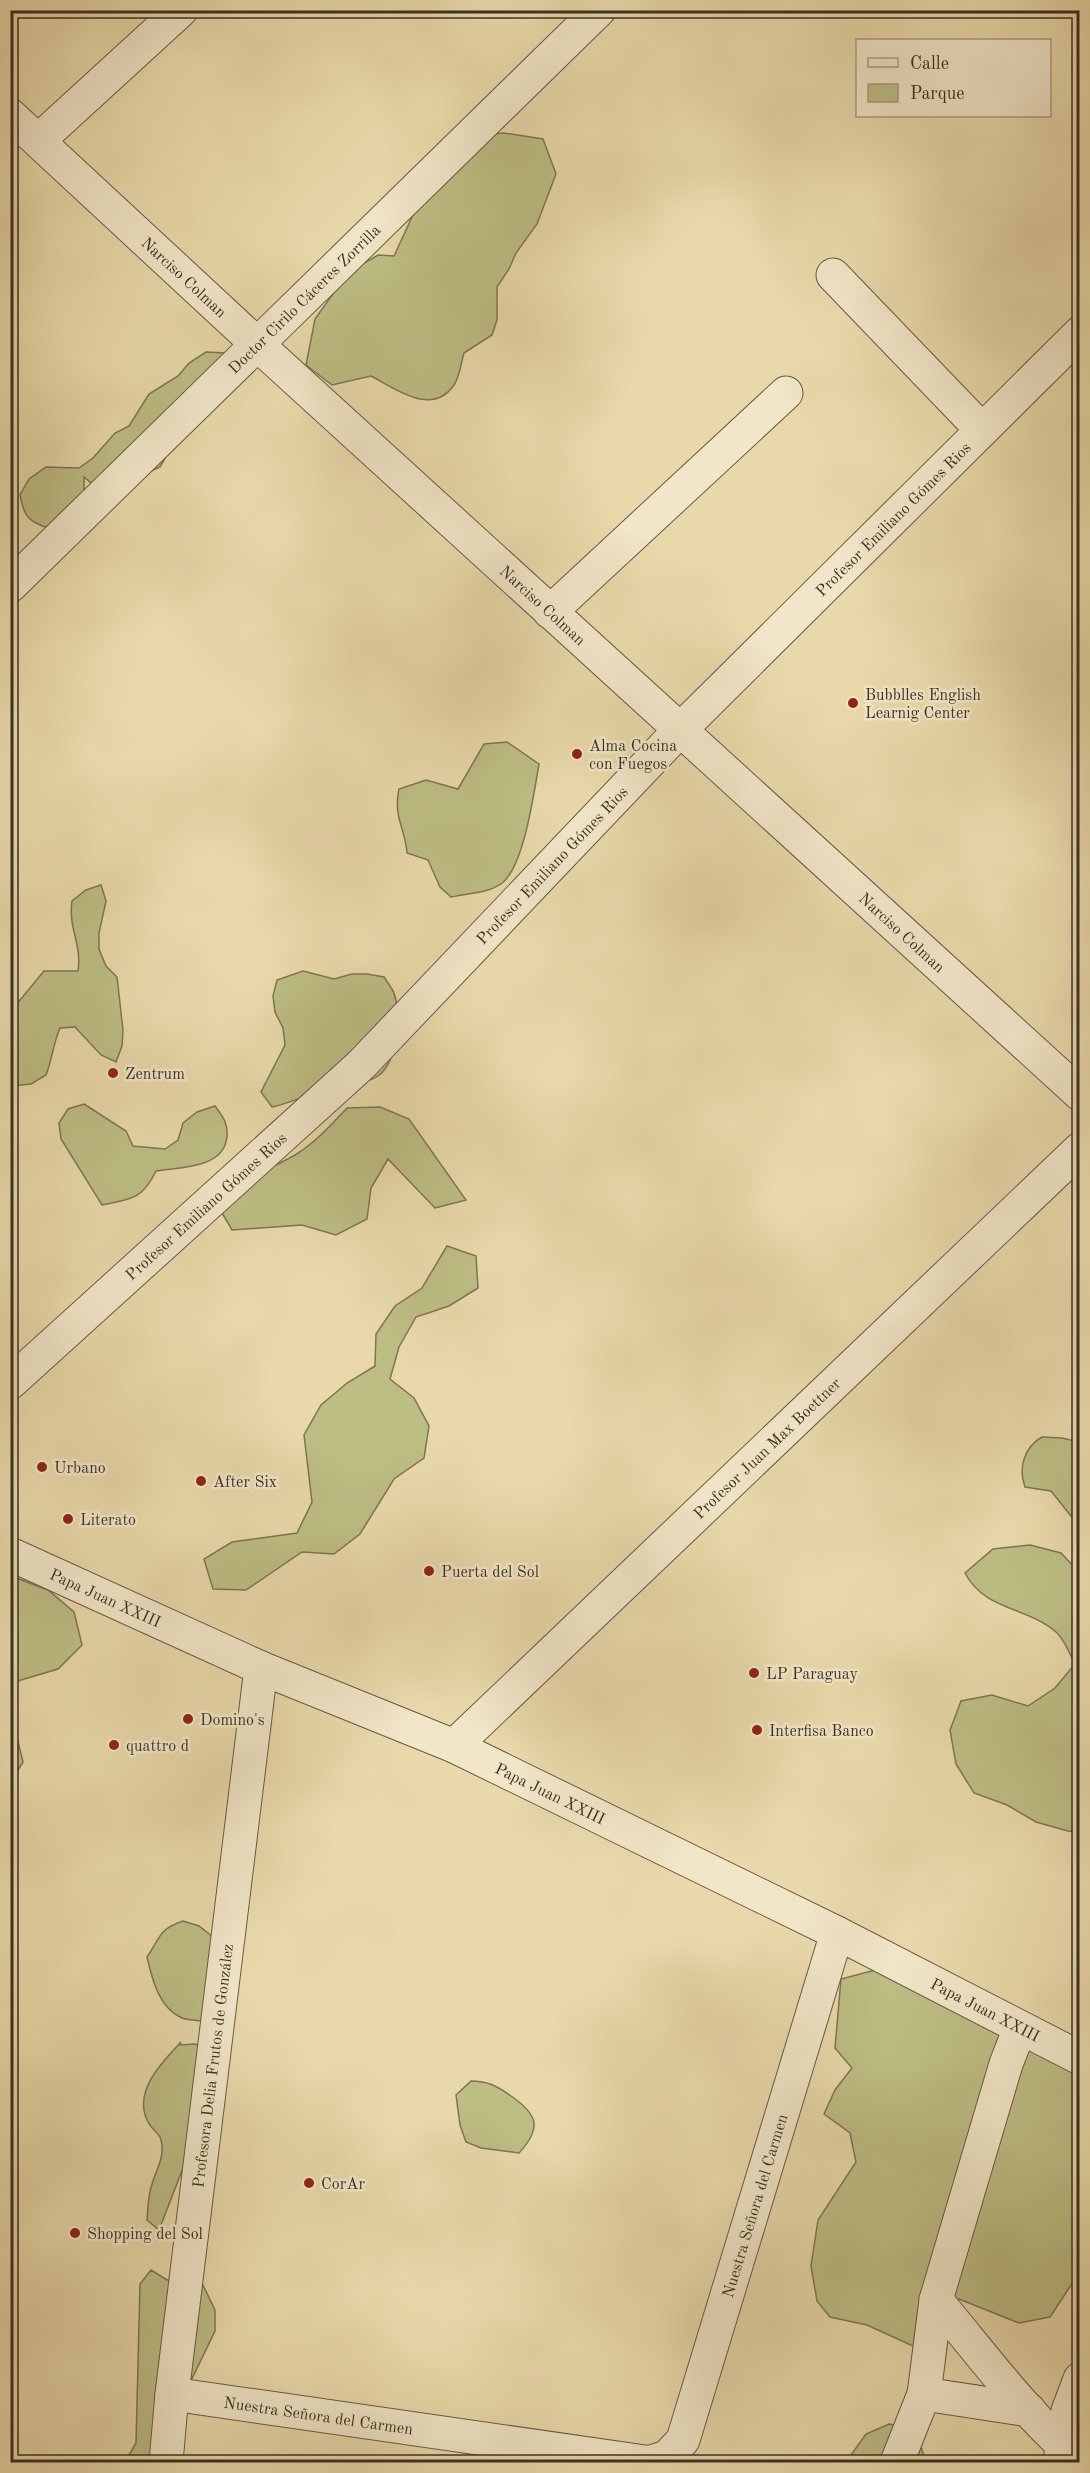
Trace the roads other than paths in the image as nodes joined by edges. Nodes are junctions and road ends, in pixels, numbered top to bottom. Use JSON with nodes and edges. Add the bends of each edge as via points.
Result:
{"nodes":[{"id":1,"x":181,"y":10,"type":"edge"},
{"id":2,"x":599,"y":10,"type":"edge"},
{"id":3,"x":10,"y":115,"type":"edge"},
{"id":4,"x":39,"y":140,"type":"junction"},
{"id":5,"x":833,"y":275,"type":"dead end"},
{"id":6,"x":1080,"y":333,"type":"edge"},
{"id":7,"x":258,"y":345,"type":"junction"},
{"id":8,"x":786,"y":393,"type":"dead end"},
{"id":9,"x":982,"y":430,"type":"junction"},
{"id":10,"x":10,"y":586,"type":"edge"},
{"id":11,"x":550,"y":612,"type":"junction"},
{"id":12,"x":680,"y":730,"type":"junction"},
{"id":13,"x":1080,"y":1094,"type":"edge"},
{"id":14,"x":1080,"y":1149,"type":"edge"},
{"id":15,"x":10,"y":1383,"type":"edge"},
{"id":16,"x":10,"y":1554,"type":"edge"},
{"id":17,"x":261,"y":1668,"type":"junction"},
{"id":18,"x":454,"y":1746,"type":"junction"},
{"id":19,"x":837,"y":1933,"type":"junction"},
{"id":20,"x":1020,"y":2028,"type":"junction"},
{"id":21,"x":1080,"y":2058,"type":"edge"},
{"id":22,"x":936,"y":2300,"type":"junction"},
{"id":23,"x":1080,"y":2379,"type":"edge"},
{"id":24,"x":172,"y":2394,"type":"junction"},
{"id":25,"x":924,"y":2394,"type":"junction"},
{"id":26,"x":1029,"y":2410,"type":"junction"},
{"id":27,"x":1067,"y":2456,"type":"edge"},
{"id":28,"x":166,"y":2463,"type":"edge"},
{"id":29,"x":645,"y":2463,"type":"edge"},
{"id":30,"x":651,"y":2463,"type":"edge"},
{"id":31,"x":897,"y":2463,"type":"edge"}],
"edges":[{"from":1,"to":4,"type":"street"},
{"from":2,"to":7,"type":"street","name":"Doctor Cirilo Cáceres Zorrilla"},
{"from":3,"to":4,"type":"street","name":"Narciso Colman"},
{"from":4,"to":7,"type":"street","name":"Narciso Colman"},
{"from":5,"to":9,"type":"street"},
{"from":6,"to":9,"type":"street","name":"Profesor Emiliano Gómes Rios"},
{"from":7,"to":10,"type":"street","name":"Doctor Cirilo Cáceres Zorrilla"},
{"from":7,"to":11,"type":"street","name":"Narciso Colman"},
{"from":8,"to":11,"type":"street"},
{"from":9,"to":12,"type":"street","name":"Profesor Emiliano Gómes Rios"},
{"from":11,"to":12,"type":"street","name":"Narciso Colman"},
{"from":12,"to":13,"type":"street","name":"Narciso Colman"},
{"from":12,"to":15,"type":"street","name":"Profesor Emiliano Gómes Rios","via":[[361,1065]]},
{"from":14,"to":18,"type":"street","name":"Profesor Juan Max Boettner"},
{"from":16,"to":17,"type":"street","name":"Papa Juan XXIII"},
{"from":17,"to":18,"type":"street","name":"Papa Juan XXIII"},
{"from":17,"to":24,"type":"street","name":"Profesora Delia Frutos de González"},
{"from":18,"to":19,"type":"street","name":"Papa Juan XXIII"},
{"from":19,"to":20,"type":"street","name":"Papa Juan XXIII"},
{"from":19,"to":30,"type":"street","name":"Nuestra Señora del Carmen","via":[[683,2440],[667,2457]]},
{"from":20,"to":21,"type":"street","name":"Papa Juan XXIII"},
{"from":20,"to":22,"type":"street"},
{"from":22,"to":25,"type":"street"},
{"from":22,"to":26,"type":"street"},
{"from":23,"to":27,"type":"street","via":[[1068,2411]]},
{"from":24,"to":28,"type":"street","name":"Profesora Delia Frutos de González"},
{"from":24,"to":29,"type":"street","name":"Nuestra Señora del Carmen"},
{"from":25,"to":26,"type":"street"},
{"from":25,"to":31,"type":"street"},
{"from":26,"to":27,"type":"street"}]}
